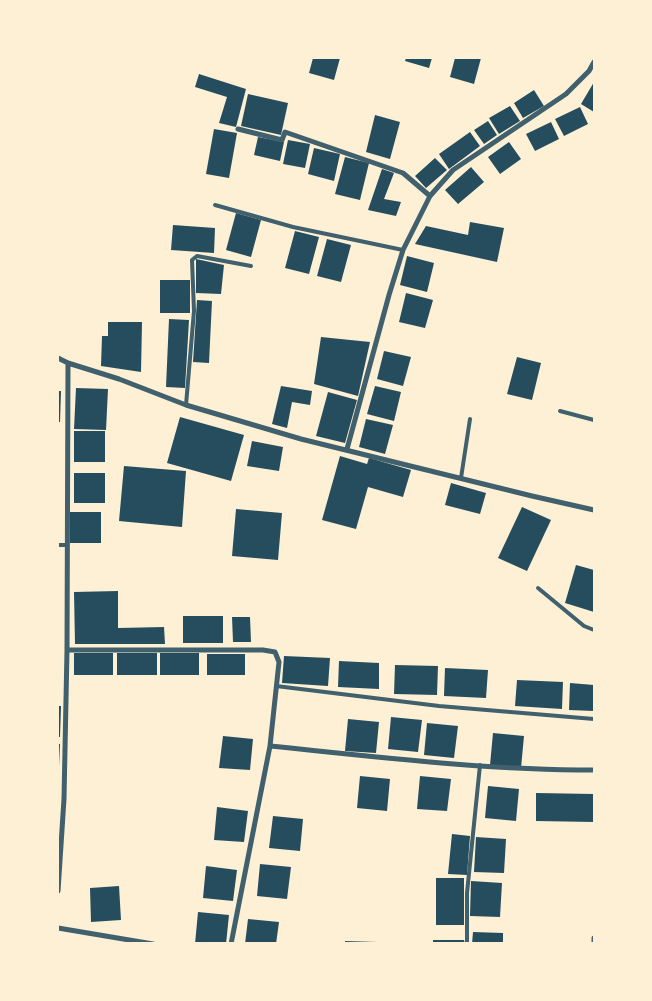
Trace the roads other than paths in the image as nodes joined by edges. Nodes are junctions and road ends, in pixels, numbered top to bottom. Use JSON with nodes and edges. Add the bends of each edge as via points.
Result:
{"nodes":[{"id":1,"x":594,"y":62,"type":"edge"},
{"id":2,"x":238,"y":130,"type":"dead end"},
{"id":3,"x":430,"y":196,"type":"junction"},
{"id":4,"x":214,"y":205,"type":"dead end"},
{"id":5,"x":403,"y":250,"type":"junction"},
{"id":6,"x":251,"y":266,"type":"dead end"},
{"id":7,"x":58,"y":358,"type":"edge"},
{"id":8,"x":68,"y":363,"type":"junction"},
{"id":9,"x":186,"y":405,"type":"junction"},
{"id":10,"x":560,"y":411,"type":"dead end"},
{"id":11,"x":470,"y":419,"type":"dead end"},
{"id":12,"x":594,"y":420,"type":"edge"},
{"id":13,"x":347,"y":449,"type":"junction"},
{"id":14,"x":461,"y":478,"type":"junction"},
{"id":15,"x":594,"y":510,"type":"edge"},
{"id":16,"x":58,"y":545,"type":"edge"},
{"id":17,"x":67,"y":545,"type":"junction"},
{"id":18,"x":538,"y":588,"type":"dead end"},
{"id":19,"x":594,"y":630,"type":"edge"},
{"id":20,"x":67,"y":650,"type":"junction"},
{"id":21,"x":276,"y":686,"type":"junction"},
{"id":22,"x":594,"y":719,"type":"edge"},
{"id":23,"x":270,"y":746,"type":"junction"},
{"id":24,"x":480,"y":765,"type":"junction"},
{"id":25,"x":594,"y":770,"type":"edge"},
{"id":26,"x":58,"y":892,"type":"edge"},
{"id":27,"x":58,"y":928,"type":"edge"},
{"id":28,"x":594,"y":938,"type":"edge"},
{"id":29,"x":153,"y":944,"type":"edge"},
{"id":30,"x":231,"y":944,"type":"edge"},
{"id":31,"x":467,"y":944,"type":"edge"},
{"id":32,"x":594,"y":944,"type":"edge"}],
"edges":[{"from":1,"to":3,"type":"street","via":[[566,94],[452,170]]},
{"from":2,"to":3,"type":"street","via":[[282,140],[285,132],[353,155],[403,173]]},
{"from":3,"to":5,"type":"street"},
{"from":4,"to":5,"type":"lane","via":[[293,227]]},
{"from":5,"to":13,"type":"street"},
{"from":6,"to":9,"type":"lane","via":[[197,256],[192,260],[194,310]]},
{"from":7,"to":8,"type":"street"},
{"from":8,"to":9,"type":"street"},
{"from":8,"to":17,"type":"street"},
{"from":9,"to":13,"type":"street"},
{"from":10,"to":12,"type":"lane"},
{"from":11,"to":14,"type":"lane"},
{"from":13,"to":14,"type":"street"},
{"from":14,"to":15,"type":"street"},
{"from":16,"to":17,"type":"lane"},
{"from":17,"to":20,"type":"street"},
{"from":18,"to":19,"type":"lane","via":[[584,626]]},
{"from":20,"to":21,"type":"street","via":[[275,652],[279,662]]},
{"from":20,"to":26,"type":"street","via":[[64,799]]},
{"from":21,"to":22,"type":"lane","via":[[439,706]]},
{"from":21,"to":23,"type":"street"},
{"from":23,"to":24,"type":"street"},
{"from":23,"to":30,"type":"street"},
{"from":24,"to":25,"type":"street"},
{"from":24,"to":31,"type":"lane","via":[[467,892]]},
{"from":27,"to":29,"type":"street"},
{"from":28,"to":32,"type":"street"}]}
